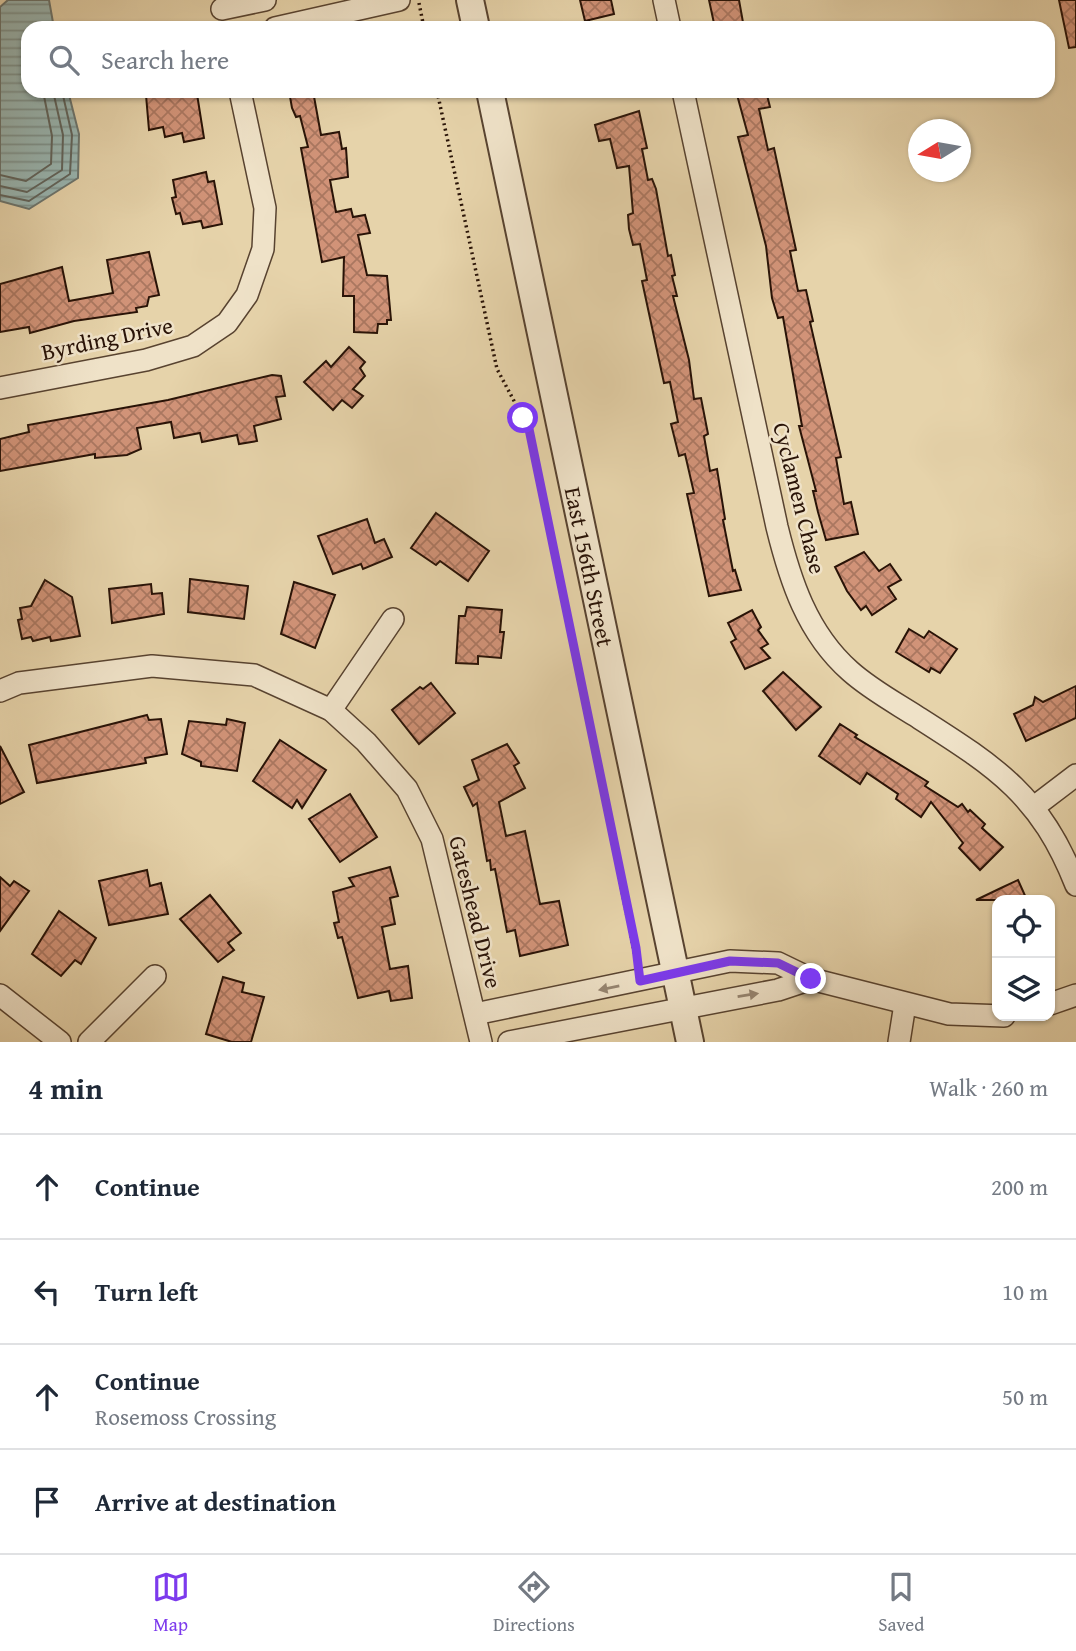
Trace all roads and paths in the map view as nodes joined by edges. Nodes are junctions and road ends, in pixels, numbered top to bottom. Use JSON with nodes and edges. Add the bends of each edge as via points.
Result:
{"nodes":[{"id":1,"x":265,"y":0,"type":"edge"},
{"id":2,"x":399,"y":0,"type":"edge"},
{"id":3,"x":418,"y":0,"type":"edge"},
{"id":4,"x":470,"y":0,"type":"edge"},
{"id":5,"x":664,"y":0,"type":"edge"},
{"id":6,"x":223,"y":12,"type":"edge"},
{"id":7,"x":306,"y":21,"type":"edge"},
{"id":8,"x":422,"y":21,"type":"edge"},
{"id":9,"x":474,"y":21,"type":"edge"},
{"id":10,"x":668,"y":21,"type":"edge"},
{"id":11,"x":241,"y":98,"type":"edge"},
{"id":12,"x":439,"y":98,"type":"edge"},
{"id":13,"x":491,"y":98,"type":"edge"},
{"id":14,"x":685,"y":98,"type":"edge"},
{"id":15,"x":0,"y":387,"type":"edge"},
{"id":16,"x":393,"y":619,"type":"dead end"},
{"id":17,"x":0,"y":691,"type":"edge"},
{"id":18,"x":331,"y":710,"type":"junction"},
{"id":19,"x":1076,"y":775,"type":"edge"},
{"id":20,"x":1034,"y":807,"type":"junction"},
{"id":21,"x":1076,"y":886,"type":"edge"},
{"id":22,"x":676,"y":973,"type":"junction"},
{"id":23,"x":155,"y":976,"type":"dead end"},
{"id":24,"x":811,"y":979,"type":"junction"},
{"id":25,"x":640,"y":981,"type":"junction"},
{"id":26,"x":0,"y":995,"type":"edge"},
{"id":27,"x":1076,"y":995,"type":"edge"},
{"id":28,"x":1055,"y":1002,"type":"edge"},
{"id":29,"x":905,"y":1004,"type":"junction"},
{"id":30,"x":683,"y":1008,"type":"junction"},
{"id":31,"x":475,"y":1014,"type":"junction"},
{"id":32,"x":992,"y":1016,"type":"edge"},
{"id":33,"x":60,"y":1042,"type":"edge"},
{"id":34,"x":89,"y":1042,"type":"edge"},
{"id":35,"x":481,"y":1042,"type":"edge"},
{"id":36,"x":509,"y":1042,"type":"edge"},
{"id":37,"x":690,"y":1042,"type":"edge"},
{"id":38,"x":899,"y":1042,"type":"edge"}],
"edges":[{"from":1,"to":6,"type":"street"},
{"from":2,"to":7,"type":"street"},
{"from":3,"to":8,"type":"path"},
{"from":4,"to":9,"type":"street"},
{"from":5,"to":10,"type":"street"},
{"from":11,"to":15,"type":"street","name":"Byrding Drive","via":[[265,208],[263,249],[247,295],[227,323],[193,346],[146,360]]},
{"from":12,"to":25,"type":"path","via":[[496,369],[529,429]]},
{"from":13,"to":22,"type":"street","name":"East 156th Street"},
{"from":14,"to":20,"type":"street","name":"Cyclamen Chase","via":[[777,527],[800,603],[816,631],[849,670],[966,748]]},
{"from":16,"to":18,"type":"street"},
{"from":17,"to":18,"type":"street","name":"Gateshead Drive","via":[[19,683],[152,666],[254,674]]},
{"from":18,"to":31,"type":"street","name":"Gateshead Drive","via":[[407,789],[432,839]]},
{"from":19,"to":20,"type":"street"},
{"from":20,"to":21,"type":"street","name":"Cyclamen Chase","via":[[1049,826]]},
{"from":22,"to":24,"type":"street","via":[[730,961],[778,963]]},
{"from":22,"to":25,"type":"street"},
{"from":22,"to":30,"type":"street","name":"East 156th Street"},
{"from":23,"to":34,"type":"street"},
{"from":24,"to":29,"type":"street"},
{"from":30,"to":24,"type":"street","one_way":true},
{"from":25,"to":31,"type":"street","one_way":true},
{"from":26,"to":33,"type":"street"},
{"from":27,"to":28,"type":"street"},
{"from":29,"to":32,"type":"street","via":[[949,1014]]},
{"from":29,"to":38,"type":"street"},
{"from":30,"to":36,"type":"street"},
{"from":30,"to":37,"type":"street","name":"East 156th Street"},
{"from":31,"to":35,"type":"street","name":"Gateshead Drive"}]}
